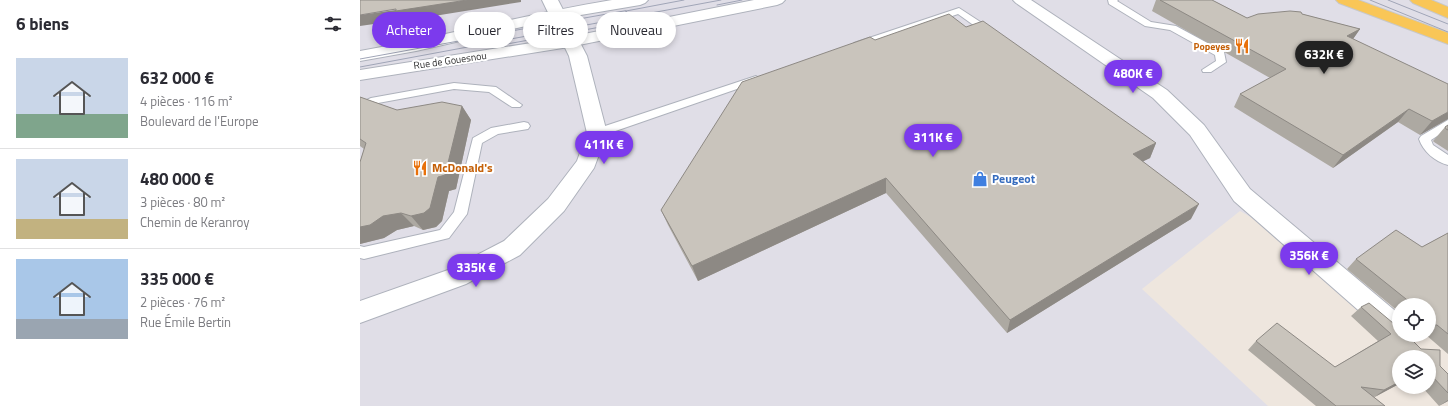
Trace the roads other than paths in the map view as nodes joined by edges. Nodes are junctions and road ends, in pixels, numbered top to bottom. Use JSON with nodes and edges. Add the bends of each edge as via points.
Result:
{"nodes":[{"id":1,"x":640,"y":0,"type":"edge"},
{"id":2,"x":777,"y":0,"type":"edge"},
{"id":3,"x":1021,"y":0,"type":"edge"},
{"id":4,"x":1113,"y":0,"type":"edge"},
{"id":5,"x":1344,"y":0,"type":"edge"},
{"id":6,"x":1418,"y":0,"type":"edge"},
{"id":7,"x":554,"y":7,"type":"edge"},
{"id":8,"x":1448,"y":13,"type":"edge"},
{"id":9,"x":982,"y":27,"type":"edge"},
{"id":10,"x":588,"y":32,"type":"edge"},
{"id":11,"x":1448,"y":39,"type":"edge"},
{"id":12,"x":523,"y":45,"type":"edge"},
{"id":13,"x":574,"y":48,"type":"edge"},
{"id":14,"x":848,"y":48,"type":"edge"},
{"id":15,"x":360,"y":56,"type":"edge"},
{"id":16,"x":1207,"y":70,"type":"dead end"},
{"id":17,"x":360,"y":75,"type":"edge"},
{"id":18,"x":767,"y":76,"type":"edge"},
{"id":19,"x":516,"y":105,"type":"dead end"},
{"id":20,"x":360,"y":108,"type":"edge"},
{"id":21,"x":1448,"y":124,"type":"edge"},
{"id":22,"x":524,"y":126,"type":"dead end"},
{"id":23,"x":597,"y":133,"type":"junction"},
{"id":24,"x":1448,"y":161,"type":"edge"},
{"id":25,"x":360,"y":252,"type":"edge"},
{"id":26,"x":360,"y":312,"type":"edge"},
{"id":27,"x":1392,"y":323,"type":"edge"}],
"edges":[{"from":1,"to":7,"type":"street","name":"Rue de Gouesnou"},
{"from":2,"to":10,"type":"street","name":"Rue de Gouesnou"},
{"from":3,"to":27,"type":"street","via":[[1160,94],[1197,130],[1242,195]]},
{"from":4,"to":16,"type":"lane","via":[[1112,2],[1148,24],[1173,28],[1220,54],[1221,62]]},
{"from":5,"to":11,"type":"main road"},
{"from":6,"to":8,"type":"main road"},
{"from":7,"to":15,"type":"street","name":"Rue de Gouesnou","via":[[416,46]]},
{"from":9,"to":14,"type":"lane","via":[[959,11]]},
{"from":12,"to":17,"type":"street","name":"Rue de Gouesnou","via":[[454,61]]},
{"from":13,"to":23,"type":"street"},
{"from":18,"to":23,"type":"lane"},
{"from":19,"to":20,"type":"lane","via":[[492,89],[454,86],[375,100]]},
{"from":21,"to":24,"type":"lane","via":[[1425,138],[1428,147]]},
{"from":22,"to":25,"type":"lane","via":[[495,131],[477,141],[460,214],[444,234]]},
{"from":23,"to":26,"type":"street","via":[[587,163],[556,205],[512,248],[457,277]]}]}
